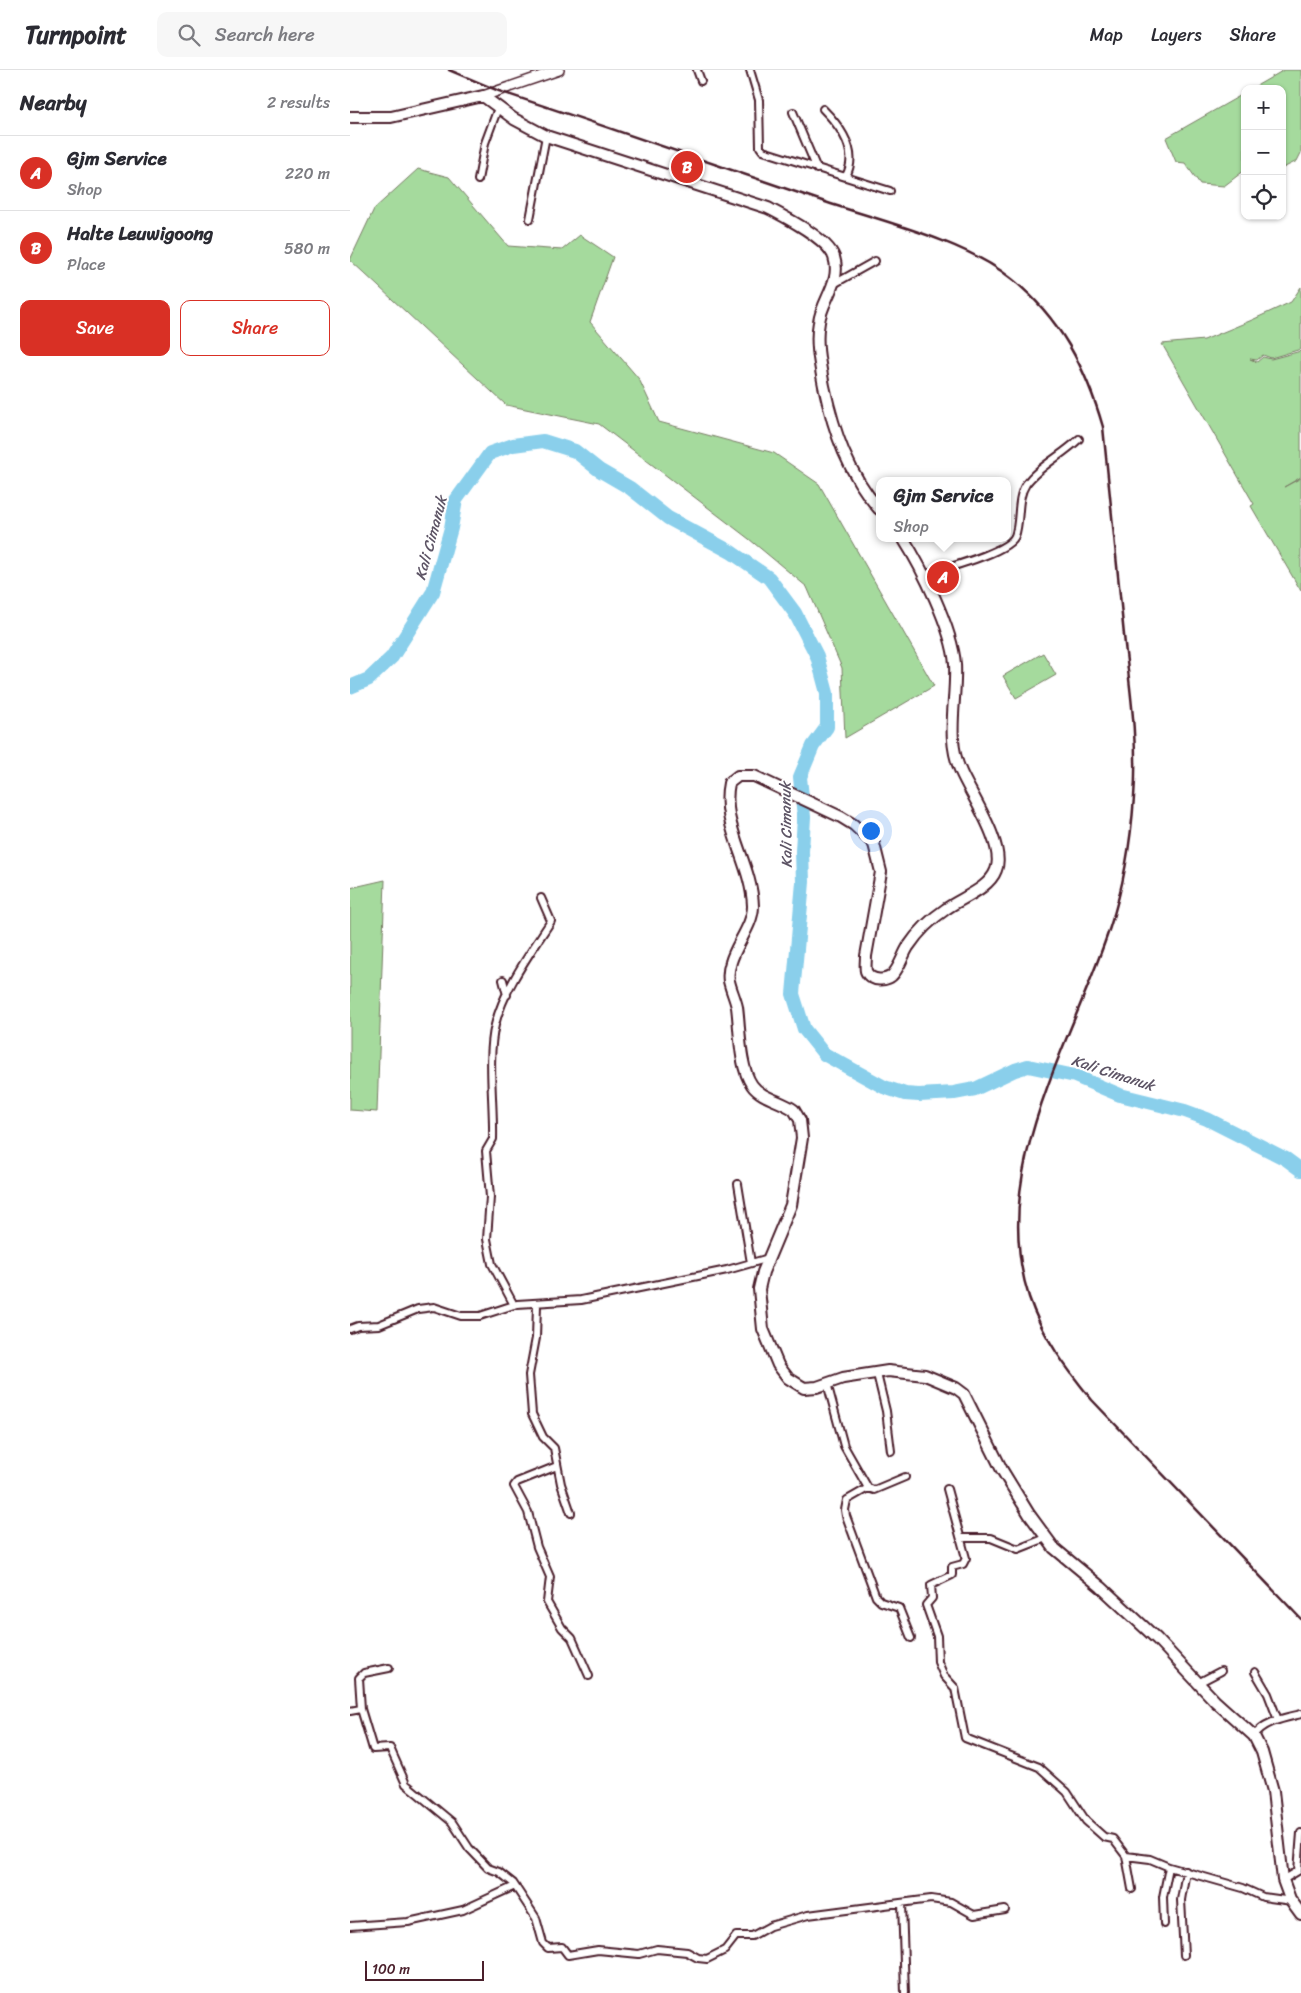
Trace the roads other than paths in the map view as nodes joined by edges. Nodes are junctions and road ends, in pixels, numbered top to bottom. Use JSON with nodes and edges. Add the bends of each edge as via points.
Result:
{"nodes":[{"id":1,"x":559,"y":70,"type":"edge"},
{"id":2,"x":697,"y":70,"type":"edge"},
{"id":3,"x":750,"y":70,"type":"edge"},
{"id":4,"x":701,"y":81,"type":"dead end"},
{"id":5,"x":483,"y":96,"type":"junction"},
{"id":6,"x":498,"y":108,"type":"junction"},
{"id":7,"x":823,"y":109,"type":"dead end"},
{"id":8,"x":792,"y":112,"type":"dead end"},
{"id":9,"x":350,"y":117,"type":"edge"},
{"id":10,"x":546,"y":136,"type":"junction"},
{"id":11,"x":817,"y":169,"type":"junction"},
{"id":12,"x":846,"y":176,"type":"junction"},
{"id":13,"x":478,"y":180,"type":"dead end"},
{"id":14,"x":890,"y":191,"type":"dead end"},
{"id":15,"x":530,"y":219,"type":"dead end"},
{"id":16,"x":875,"y":262,"type":"dead end"},
{"id":17,"x":834,"y":284,"type":"junction"},
{"id":18,"x":1079,"y":439,"type":"dead end"},
{"id":19,"x":876,"y":506,"type":"edge"},
{"id":20,"x":904,"y":542,"type":"edge"},
{"id":21,"x":1011,"y":542,"type":"edge"},
{"id":22,"x":1011,"y":542,"type":"edge"},
{"id":23,"x":924,"y":575,"type":"junction"},
{"id":24,"x":541,"y":898,"type":"dead end"},
{"id":25,"x":503,"y":980,"type":"dead end"},
{"id":26,"x":508,"y":995,"type":"junction"},
{"id":27,"x":738,"y":1184,"type":"dead end"},
{"id":28,"x":769,"y":1258,"type":"junction"},
{"id":29,"x":751,"y":1264,"type":"junction"},
{"id":30,"x":537,"y":1304,"type":"junction"},
{"id":31,"x":514,"y":1305,"type":"junction"},
{"id":32,"x":350,"y":1329,"type":"edge"},
{"id":33,"x":877,"y":1374,"type":"junction"},
{"id":34,"x":827,"y":1383,"type":"junction"},
{"id":35,"x":891,"y":1451,"type":"dead end"},
{"id":36,"x":557,"y":1466,"type":"junction"},
{"id":37,"x":905,"y":1477,"type":"dead end"},
{"id":38,"x":868,"y":1488,"type":"junction"},
{"id":39,"x":948,"y":1489,"type":"dead end"},
{"id":40,"x":571,"y":1513,"type":"dead end"},
{"id":41,"x":962,"y":1538,"type":"junction"},
{"id":42,"x":1046,"y":1538,"type":"junction"},
{"id":43,"x":911,"y":1638,"type":"dead end"},
{"id":44,"x":389,"y":1668,"type":"dead end"},
{"id":45,"x":1221,"y":1671,"type":"dead end"},
{"id":46,"x":1255,"y":1672,"type":"dead end"},
{"id":47,"x":589,"y":1676,"type":"dead end"},
{"id":48,"x":1198,"y":1683,"type":"junction"},
{"id":49,"x":361,"y":1710,"type":"junction"},
{"id":50,"x":350,"y":1711,"type":"edge"},
{"id":51,"x":1301,"y":1714,"type":"edge"},
{"id":52,"x":1278,"y":1720,"type":"junction"},
{"id":53,"x":1254,"y":1736,"type":"junction"},
{"id":54,"x":1301,"y":1833,"type":"edge"},
{"id":55,"x":1126,"y":1856,"type":"junction"},
{"id":56,"x":1169,"y":1867,"type":"junction"},
{"id":57,"x":1186,"y":1871,"type":"junction"},
{"id":58,"x":1283,"y":1880,"type":"junction"},
{"id":59,"x":515,"y":1886,"type":"junction"},
{"id":60,"x":1132,"y":1889,"type":"dead end"},
{"id":61,"x":1292,"y":1901,"type":"junction"},
{"id":62,"x":902,"y":1903,"type":"junction"},
{"id":63,"x":1005,"y":1910,"type":"dead end"},
{"id":64,"x":1301,"y":1914,"type":"edge"},
{"id":65,"x":1164,"y":1924,"type":"dead end"},
{"id":66,"x":350,"y":1926,"type":"edge"},
{"id":67,"x":1184,"y":1955,"type":"dead end"},
{"id":68,"x":905,"y":1993,"type":"edge"}],
"edges":[{"from":1,"to":5,"type":"main road"},
{"from":2,"to":4,"type":"street"},
{"from":3,"to":11,"type":"street","via":[[759,100],[761,150]]},
{"from":5,"to":6,"type":"main road"},
{"from":5,"to":9,"type":"main road","via":[[391,117]]},
{"from":6,"to":10,"type":"main road"},
{"from":6,"to":13,"type":"street","via":[[485,143]]},
{"from":7,"to":12,"type":"street","via":[[840,128],[850,152],[852,164]]},
{"from":8,"to":11,"type":"street"},
{"from":10,"to":15,"type":"street"},
{"from":10,"to":17,"type":"main road","via":[[768,208],[786,217],[831,251],[836,268]]},
{"from":11,"to":12,"type":"street"},
{"from":12,"to":14,"type":"street"},
{"from":16,"to":17,"type":"street"},
{"from":17,"to":19,"type":"main road","via":[[819,320],[817,342],[830,415],[838,442],[854,475]]},
{"from":18,"to":22,"type":"street","via":[[1024,486],[1016,535]]},
{"from":20,"to":23,"type":"main road"},
{"from":21,"to":23,"type":"street"},
{"from":23,"to":28,"type":"main road","via":[[954,652],[954,754],[992,836],[998,864],[996,872],[984,885],[925,927],[911,943],[895,972],[886,979],[871,978],[865,970],[867,948],[881,872],[870,838],[841,817],[754,776],[732,779],[727,792],[730,822],[743,858],[753,905],[749,923],[728,971],[743,1058],[752,1085],[794,1110],[802,1131],[791,1205]]},
{"from":24,"to":26,"type":"street","via":[[551,921],[516,974]]},
{"from":25,"to":26,"type":"street"},
{"from":26,"to":31,"type":"street","via":[[495,1024],[492,1048],[494,1110],[493,1139],[486,1151],[490,1197],[487,1239],[492,1264]]},
{"from":27,"to":29,"type":"street"},
{"from":28,"to":29,"type":"street"},
{"from":28,"to":34,"type":"main road","via":[[759,1289],[763,1329],[771,1351],[782,1371],[796,1385],[804,1388]]},
{"from":29,"to":30,"type":"street","via":[[661,1285],[580,1300]]},
{"from":30,"to":31,"type":"street"},
{"from":30,"to":36,"type":"street","via":[[536,1338],[529,1374],[531,1405],[536,1424],[554,1448]]},
{"from":31,"to":32,"type":"street","via":[[480,1316],[460,1316],[441,1307],[424,1308],[379,1325]]},
{"from":33,"to":34,"type":"main road"},
{"from":33,"to":35,"type":"street"},
{"from":33,"to":42,"type":"main road","via":[[888,1371],[925,1375],[964,1394],[989,1447]]},
{"from":34,"to":38,"type":"street","via":[[844,1446]]},
{"from":36,"to":40,"type":"street"},
{"from":36,"to":47,"type":"street","via":[[514,1486],[528,1512],[550,1577],[548,1605],[572,1638]]},
{"from":37,"to":38,"type":"street","via":[[874,1490]]},
{"from":38,"to":43,"type":"street","via":[[847,1500],[846,1516],[876,1597],[899,1608]]},
{"from":39,"to":41,"type":"street"},
{"from":41,"to":42,"type":"street","via":[[991,1538],[1018,1549]]},
{"from":41,"to":55,"type":"street","via":[[966,1558],[963,1564],[952,1568],[952,1575],[931,1585],[932,1598],[926,1605],[937,1636],[942,1673],[955,1688],[965,1737],[1039,1768],[1067,1792],[1086,1821],[1104,1837],[1113,1839]]},
{"from":42,"to":48,"type":"main road","via":[[1157,1639]]},
{"from":44,"to":49,"type":"street","via":[[364,1673],[359,1678]]},
{"from":45,"to":48,"type":"street"},
{"from":46,"to":52,"type":"street"},
{"from":48,"to":53,"type":"main road"},
{"from":49,"to":50,"type":"street"},
{"from":49,"to":59,"type":"street","via":[[373,1749],[390,1748],[406,1784],[452,1822],[469,1848],[488,1868],[499,1872]]},
{"from":51,"to":52,"type":"street"},
{"from":52,"to":53,"type":"street","via":[[1258,1730]]},
{"from":53,"to":58,"type":"main road","via":[[1273,1791]]},
{"from":54,"to":58,"type":"street","via":[[1298,1871]]},
{"from":55,"to":56,"type":"street","via":[[1150,1859]]},
{"from":55,"to":60,"type":"street"},
{"from":56,"to":57,"type":"street"},
{"from":56,"to":65,"type":"street","via":[[1163,1898]]},
{"from":57,"to":61,"type":"street","via":[[1263,1897]]},
{"from":57,"to":67,"type":"street","via":[[1181,1900]]},
{"from":58,"to":61,"type":"main road"},
{"from":59,"to":62,"type":"street","via":[[536,1918],[545,1947],[562,1947],[568,1954],[598,1950],[639,1954],[657,1949],[707,1958],[725,1950],[736,1936],[752,1936],[770,1926],[808,1915]]},
{"from":59,"to":66,"type":"street","via":[[463,1910],[408,1922]]},
{"from":61,"to":64,"type":"main road"},
{"from":62,"to":63,"type":"street","via":[[942,1899],[974,1915]]},
{"from":62,"to":68,"type":"street"}]}
